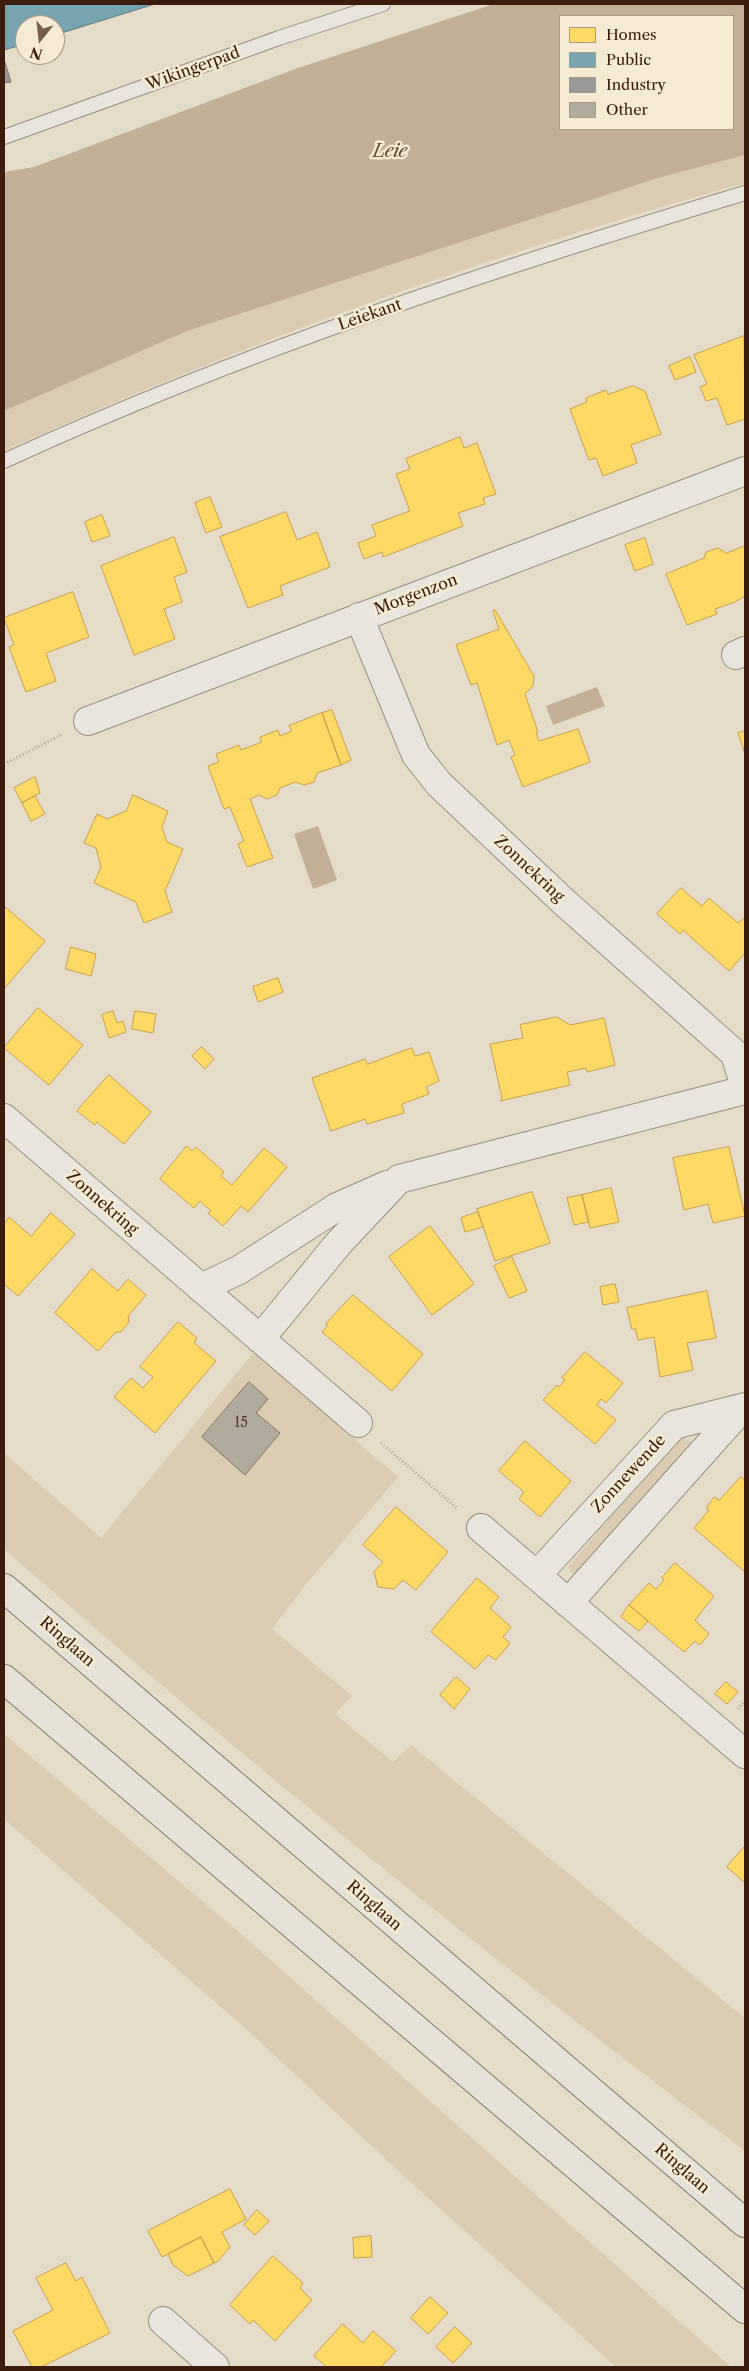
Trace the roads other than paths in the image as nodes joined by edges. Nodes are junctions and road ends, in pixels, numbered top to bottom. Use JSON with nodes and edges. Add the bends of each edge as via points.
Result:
{"nodes":[{"id":1,"x":383,"y":4,"type":"edge"},
{"id":2,"x":4,"y":137,"type":"edge"},
{"id":3,"x":745,"y":193,"type":"edge"},
{"id":4,"x":4,"y":461,"type":"edge"},
{"id":5,"x":745,"y":471,"type":"edge"},
{"id":6,"x":359,"y":616,"type":"junction"},
{"id":7,"x":88,"y":721,"type":"road end"},
{"id":8,"x":745,"y":1088,"type":"edge"},
{"id":9,"x":4,"y":1118,"type":"edge"},
{"id":10,"x":399,"y":1179,"type":"junction"},
{"id":11,"x":201,"y":1288,"type":"junction"},
{"id":12,"x":260,"y":1339,"type":"junction"},
{"id":13,"x":744,"y":1408,"type":"edge"},
{"id":14,"x":358,"y":1423,"type":"road end"},
{"id":15,"x":481,"y":1528,"type":"road end"},
{"id":16,"x":537,"y":1575,"type":"junction"},
{"id":17,"x":4,"y":1588,"type":"edge"},
{"id":18,"x":572,"y":1606,"type":"junction"},
{"id":19,"x":4,"y":1679,"type":"edge"},
{"id":20,"x":745,"y":1754,"type":"edge"},
{"id":21,"x":745,"y":2223,"type":"edge"},
{"id":22,"x":745,"y":2309,"type":"edge"},
{"id":23,"x":187,"y":2367,"type":"edge"},
{"id":24,"x":215,"y":2367,"type":"edge"}],
"edges":[{"from":1,"to":2,"type":"lane","name":"Wikingerpad"},
{"from":3,"to":4,"type":"lane","name":"Leiekant","via":[[367,315],[116,411]]},
{"from":5,"to":6,"type":"street","name":"Morgenzon"},
{"from":6,"to":7,"type":"street","name":"Morgenzon"},
{"from":6,"to":8,"type":"street","name":"Zonnekring","via":[[416,755],[439,784],[564,902],[735,1054]]},
{"from":8,"to":10,"type":"street","name":"Zonnekring"},
{"from":9,"to":11,"type":"street","name":"Zonnekring"},
{"from":10,"to":11,"type":"street","name":"Zonnekring","via":[[337,1207],[239,1270]]},
{"from":10,"to":12,"type":"street","via":[[338,1244]]},
{"from":11,"to":12,"type":"street","name":"Zonnekring"},
{"from":12,"to":14,"type":"street","name":"Zonnekring"},
{"from":13,"to":16,"type":"street","name":"Zonnewende","via":[[674,1426]]},
{"from":13,"to":18,"type":"street","name":"Zonnewende"},
{"from":15,"to":16,"type":"street"},
{"from":16,"to":18,"type":"street"},
{"from":17,"to":21,"type":"highway","name":"Ringlaan"},
{"from":18,"to":20,"type":"street"},
{"from":19,"to":22,"type":"highway"},
{"from":23,"to":24,"type":"street","via":[[162,2320]]}]}
